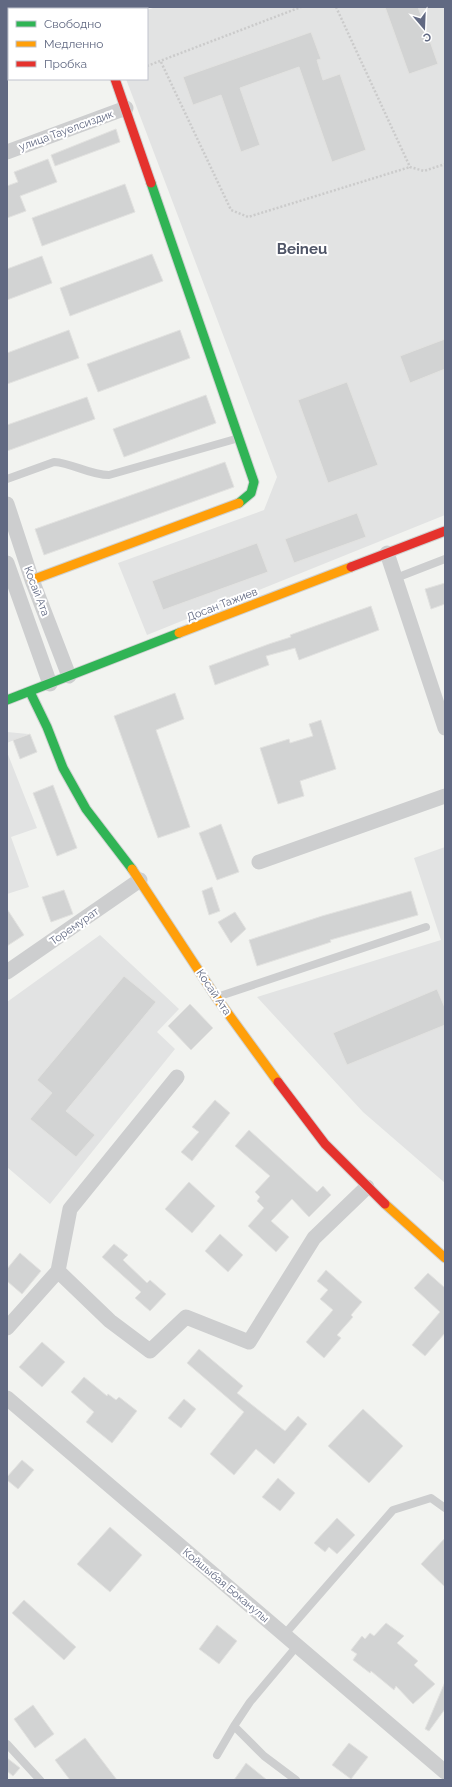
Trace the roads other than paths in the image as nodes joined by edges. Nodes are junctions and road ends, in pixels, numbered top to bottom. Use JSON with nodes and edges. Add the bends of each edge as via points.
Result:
{"nodes":[{"id":1,"x":115,"y":80,"type":"edge"},
{"id":2,"x":126,"y":108,"type":"junction"},
{"id":3,"x":7,"y":152,"type":"edge"},
{"id":4,"x":240,"y":438,"type":"junction"},
{"id":5,"x":7,"y":479,"type":"edge"},
{"id":6,"x":7,"y":504,"type":"edge"},
{"id":7,"x":445,"y":531,"type":"edge"},
{"id":8,"x":387,"y":553,"type":"junction"},
{"id":9,"x":445,"y":559,"type":"edge"},
{"id":10,"x":7,"y":563,"type":"edge"},
{"id":11,"x":396,"y":578,"type":"junction"},
{"id":12,"x":32,"y":580,"type":"junction"},
{"id":13,"x":69,"y":676,"type":"junction"},
{"id":14,"x":50,"y":684,"type":"junction"},
{"id":15,"x":30,"y":692,"type":"junction"},
{"id":16,"x":7,"y":700,"type":"edge"},
{"id":17,"x":445,"y":728,"type":"edge"},
{"id":18,"x":445,"y":796,"type":"edge"},
{"id":19,"x":259,"y":862,"type":"dead end"},
{"id":20,"x":140,"y":880,"type":"junction"},
{"id":21,"x":426,"y":927,"type":"dead end"},
{"id":22,"x":7,"y":972,"type":"edge"},
{"id":23,"x":216,"y":997,"type":"junction"},
{"id":24,"x":177,"y":1077,"type":"dead end"},
{"id":25,"x":367,"y":1187,"type":"junction"},
{"id":26,"x":445,"y":1258,"type":"edge"},
{"id":27,"x":58,"y":1271,"type":"junction"},
{"id":28,"x":7,"y":1328,"type":"edge"},
{"id":29,"x":7,"y":1398,"type":"edge"},
{"id":30,"x":445,"y":1508,"type":"edge"},
{"id":31,"x":284,"y":1635,"type":"junction"},
{"id":32,"x":297,"y":1646,"type":"junction"},
{"id":33,"x":234,"y":1726,"type":"junction"},
{"id":34,"x":7,"y":1744,"type":"edge"},
{"id":35,"x":217,"y":1755,"type":"dead end"},
{"id":36,"x":445,"y":1772,"type":"edge"},
{"id":37,"x":40,"y":1780,"type":"edge"},
{"id":38,"x":296,"y":1780,"type":"edge"}],
"edges":[{"from":1,"to":2,"type":"street"},
{"from":2,"to":3,"type":"street","name":"улица Тауелсиздик"},
{"from":2,"to":4,"type":"street"},
{"from":4,"to":5,"type":"lane","via":[[109,475],[92,474],[61,462],[54,462]]},
{"from":4,"to":12,"type":"street","via":[[254,482],[251,493],[241,502]]},
{"from":6,"to":12,"type":"street","name":"Косай Ата"},
{"from":7,"to":8,"type":"street","name":"Досан Тажиев"},
{"from":8,"to":11,"type":"street"},
{"from":8,"to":13,"type":"street","name":"Досан Тажиев"},
{"from":9,"to":11,"type":"lane"},
{"from":10,"to":14,"type":"street","name":"Косай Ата"},
{"from":11,"to":17,"type":"street"},
{"from":12,"to":13,"type":"street","name":"Косай Ата"},
{"from":13,"to":14,"type":"street","name":"Досан Тажиев"},
{"from":14,"to":15,"type":"street","name":"Досан Тажиев"},
{"from":15,"to":16,"type":"street","name":"Досан Тажиев"},
{"from":15,"to":20,"type":"street","name":"Косай Ата","via":[[47,727],[62,768],[86,810]]},
{"from":18,"to":19,"type":"street"},
{"from":20,"to":22,"type":"street","name":"Торемурат"},
{"from":20,"to":23,"type":"street","name":"Косай Ата"},
{"from":21,"to":23,"type":"lane"},
{"from":23,"to":25,"type":"street","name":"Косай Ата","via":[[325,1144]]},
{"from":24,"to":27,"type":"street","via":[[70,1209]]},
{"from":25,"to":26,"type":"street","name":"Косай Ата"},
{"from":25,"to":27,"type":"street","via":[[314,1238],[249,1342],[186,1317],[150,1351],[110,1321]]},
{"from":27,"to":28,"type":"street"},
{"from":29,"to":31,"type":"street","name":"Койшыбая Боканулы"},
{"from":30,"to":31,"type":"lane","via":[[431,1498],[393,1510]]},
{"from":31,"to":32,"type":"street","name":"Койшыбая Боканулы"},
{"from":32,"to":33,"type":"lane","via":[[250,1702]]},
{"from":32,"to":36,"type":"street","name":"Койшыбая Боканулы"},
{"from":33,"to":35,"type":"lane"},
{"from":33,"to":38,"type":"lane","via":[[264,1756]]},
{"from":34,"to":37,"type":"lane"}]}
